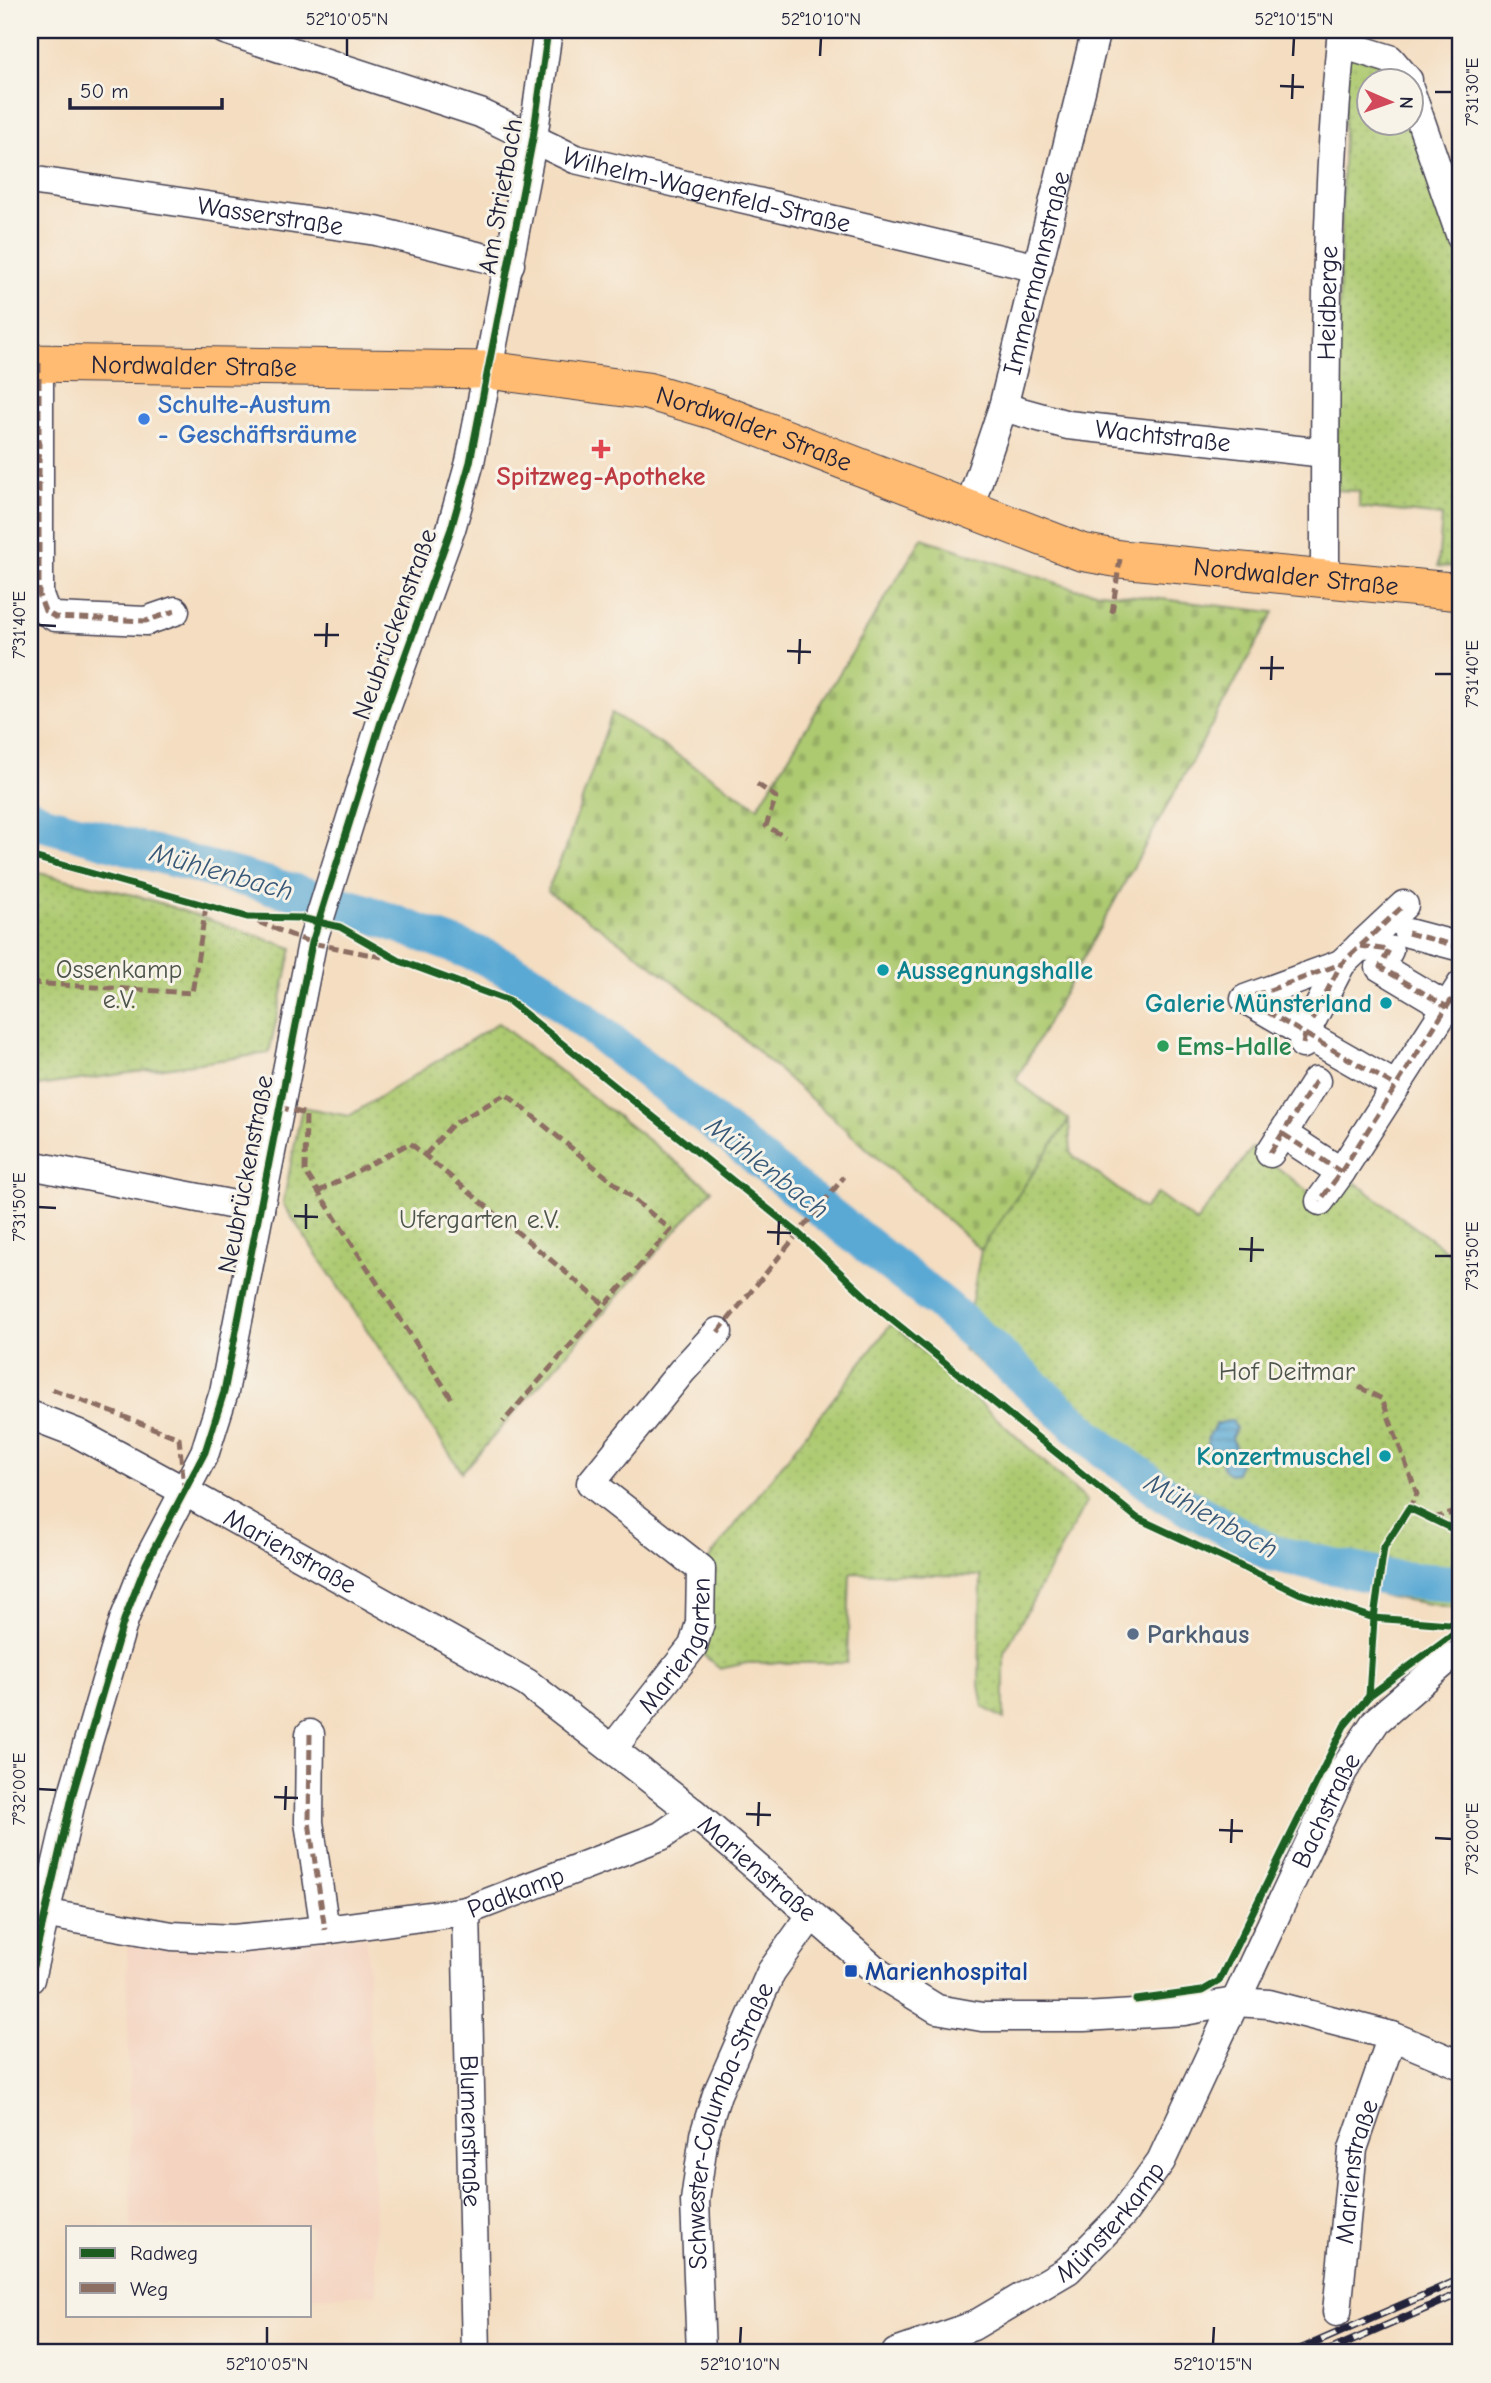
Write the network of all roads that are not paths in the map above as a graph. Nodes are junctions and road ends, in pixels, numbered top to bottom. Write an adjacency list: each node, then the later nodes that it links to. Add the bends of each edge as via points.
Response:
1 (225, 30): 7 (street, Wilhelm-Wagenfeld-Straße, via 480,113)
2 (548, 30): 7 (street, Am Strietbach)
3 (1091, 31): 11 (street, Immermannstraße)
4 (1342, 37): 5 (street); 15 (street, Heidberge, via 1333,120)
5 (1395, 66)
6 (1424, 130): 9 (street)
7 (533, 138): 10 (street, Am Strietbach); 11 (street, Wilhelm-Wagenfeld-Straße, via 575,159)
8 (30, 180): 10 (street, Wasserstraße, via 376,231)
9 (1461, 237)
10 (509, 264): 13 (street, Am Strietbach)
11 (1038, 268): 14 (street, Immermannstraße)
12 (35, 363): 13 (main road, Nordwalder Straße); 19 (street, via 38,596 45,611 55,617 146,621)
13 (488, 370): 16 (main road, Nordwalder Straße, via 636,389 679,400); 31 (street, Neubrückenstraße, via 470,462 450,529 380,724 312,943)
14 (1003, 407): 15 (street, Wachtstraße, via 1068,425); 16 (street, Immermannstraße)
15 (1325, 453): 17 (street, Heidberge)
16 (968, 511): 17 (main road, Nordwalder Straße, via 1080,552)
17 (1325, 578): 18 (main road, Nordwalder Straße)
18 (1461, 592)
19 (175, 611)
20 (1404, 905): 23 (street)
21 (1408, 933): 22 (street)
22 (1461, 947)
23 (1351, 955): 24 (street, via 1389,950 1380,967); 25 (street); 25 (street, via 1245,999)
24 (1454, 996): 27 (street)
25 (1307, 1032): 27 (street)
26 (1316, 1081): 29 (street, via 1277,1143)
27 (1396, 1086): 29 (street)
28 (30, 1165): 31 (street, Neubrückenstraße)
29 (1341, 1171): 30 (street)
30 (1320, 1200)
31 (260, 1210): 34 (street, Neubrückenstraße, via 224,1392 205,1452)
32 (718, 1332): 37 (street, Mariengarten, via 591,1483 701,1569 700,1623 693,1646)
33 (30, 1415): 34 (street, Marienstraße, via 77,1433)
34 (184, 1491): 37 (street, Marienstraße, via 527,1683); 40 (street, Neubrückenstraße, via 146,1564 124,1620)
35 (1461, 1654): 44 (street, Bachstraße, via 1448,1659 1376,1721 1350,1761)
36 (310, 1734): 42 (street, via 309,1822)
37 (613, 1748): 38 (street, Marienstraße)
38 (694, 1813): 39 (street, Padkamp, via 661,1836); 41 (street, Marienstraße)
39 (466, 1911): 42 (street, Padkamp); 48 (street, Blumenstraße)
40 (43, 1913): 42 (street, Padkamp, via 172,1936 233,1938); 43 (street, Neubrückenstraße)
41 (811, 1916): 44 (street, Marienstraße, via 880,1973 937,2009 982,2017 1084,2017 1161,2013); 49 (street, Schwester-Columba-Straße, via 771,1972 717,2094 704,2135 695,2201)
42 (325, 1930)
43 (30, 1979)
44 (1234, 2002): 45 (street, Marienstraße, via 1269,2004); 50 (street, Münsterkamp, via 1161,2161 1122,2215 1068,2270 972,2326)
45 (1392, 2036): 46 (street, Marienstraße); 47 (street, Marienstraße, via 1353,2149)
46 (1461, 2065)
47 (1337, 2312)
48 (476, 2353)
49 (701, 2353)
50 (896, 2353)

